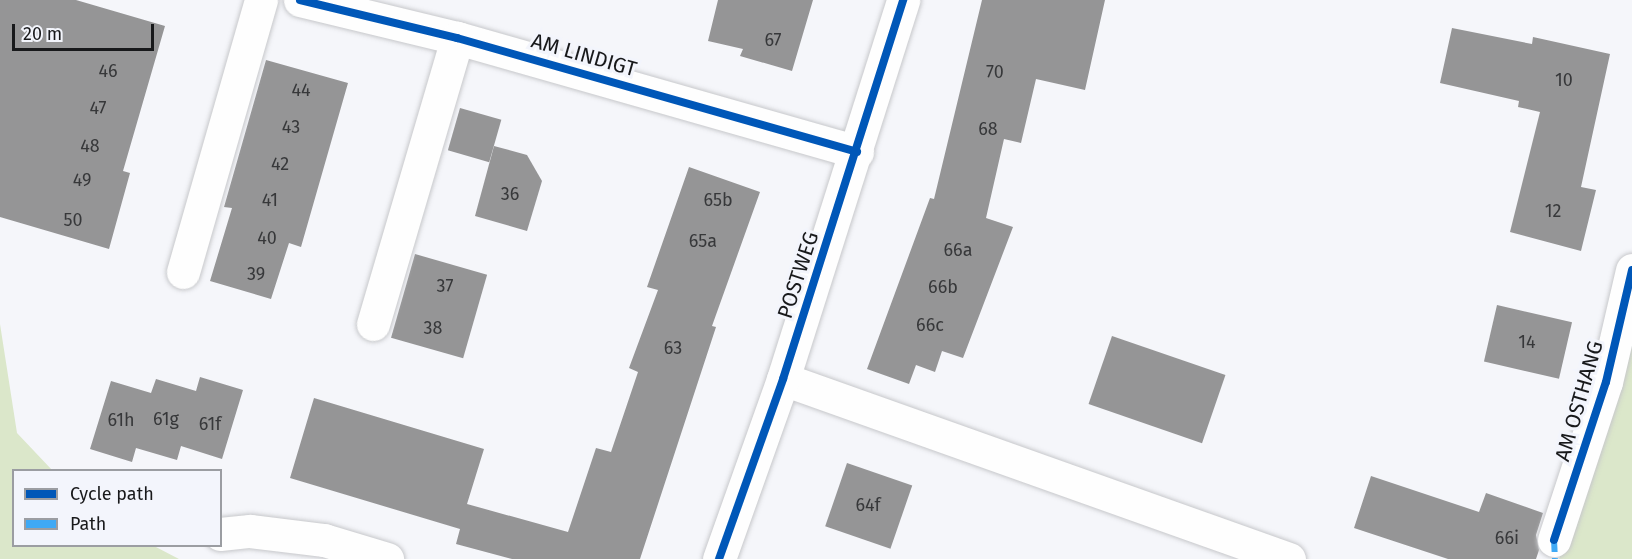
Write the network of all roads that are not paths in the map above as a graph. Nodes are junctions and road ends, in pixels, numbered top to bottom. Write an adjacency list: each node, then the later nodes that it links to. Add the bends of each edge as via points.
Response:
1 (261, 0): 7 (street)
2 (300, 0): 4 (street, AM LINDIGT)
3 (903, 0): 5 (street, POSTWEG)
4 (457, 38): 5 (street, AM LINDIGT); 8 (street)
5 (857, 152): 9 (street, POSTWEG)
6 (1632, 270): 11 (street, AM OSTHANG, via 1606,382)
7 (183, 272)
8 (373, 324)
9 (783, 379): 13 (street, POSTWEG); 14 (street)
10 (222, 534): 12 (street, via 250,531 324,540)
11 (1554, 540)
12 (387, 559)
13 (719, 559)
14 (1289, 559)

